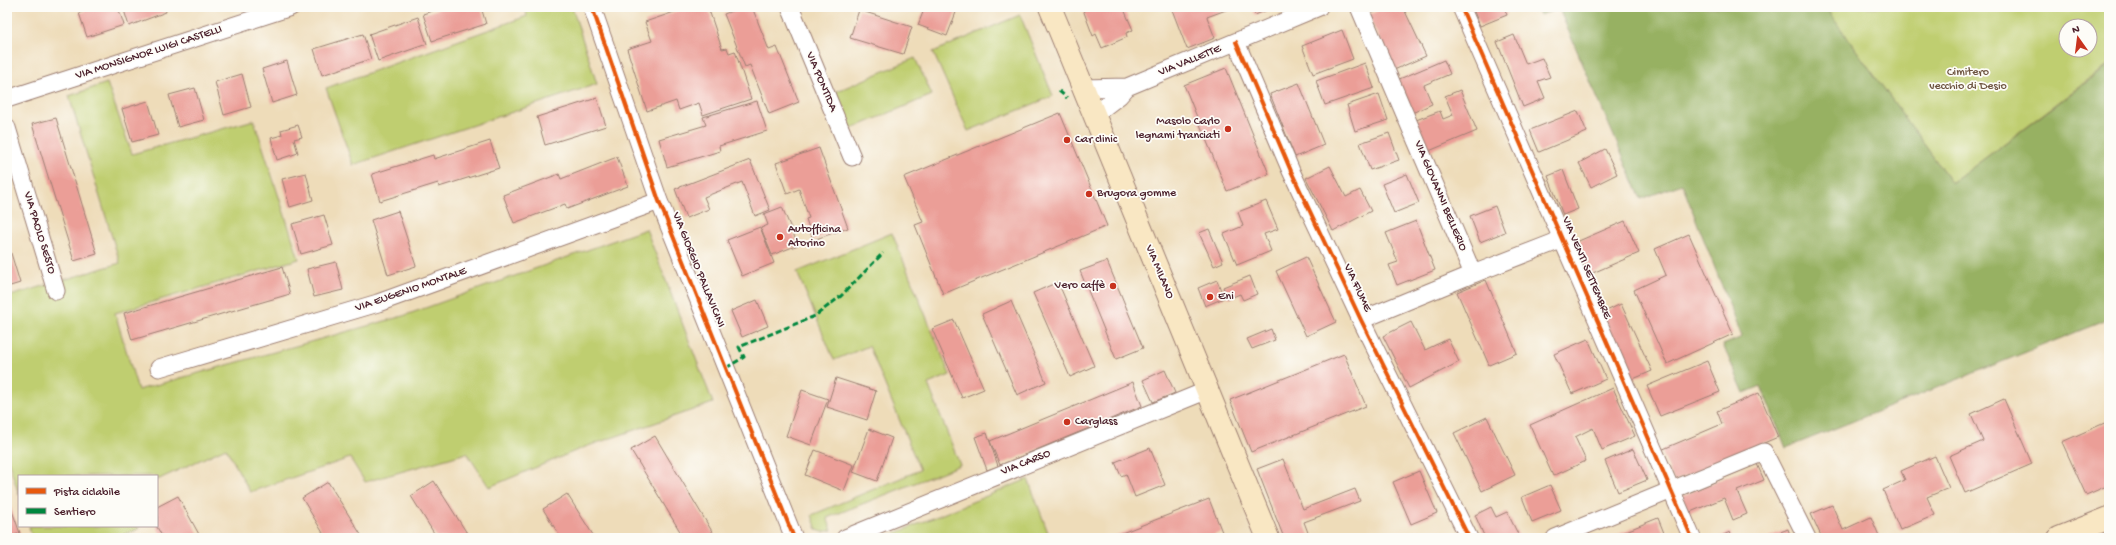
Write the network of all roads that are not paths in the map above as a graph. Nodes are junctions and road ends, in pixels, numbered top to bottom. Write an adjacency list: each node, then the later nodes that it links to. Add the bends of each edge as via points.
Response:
1 (291, 7): 11 (street, VIA MONSIGNOR LUIGI CASTELLI)
2 (592, 7): 15 (street, VIA GIORGIO PALLAVICINI)
3 (790, 7): 14 (street, VIA PONTIDA)
4 (1050, 7): 10 (main road, VIA MILANO)
5 (1319, 7): 8 (street, VIA VALLETTE)
6 (1359, 7): 17 (street, VIA GIOVANNI BELLERIO)
7 (1462, 7): 16 (street, VIA VENTI SETTEMBRE)
8 (1236, 42): 9 (street, VIA VALLETTE); 19 (street, VIA FIUME, via 1291,171)
9 (1127, 87): 10 (street, VIA VALLETTE); 12 (street, VIA VALLETTE)
10 (1083, 88): 12 (main road, VIA MILANO)
11 (7, 99)
12 (1094, 115): 21 (main road, VIA MILANO)
13 (7, 128): 18 (street, VIA PAOLO SESTO)
14 (852, 157)
15 (659, 201): 20 (street, VIA EUGENIO MONTALE, via 378,303); 24 (street, VIA GIORGIO PALLAVICINI)
16 (1563, 239): 17 (street); 22 (street, VIA VENTI SETTEMBRE)
17 (1473, 274): 19 (street)
18 (56, 291)
19 (1361, 320): 27 (street, VIA FIUME)
20 (159, 368)
21 (1208, 390): 25 (street, VIA CARSO); 26 (main road, VIA MILANO)
22 (1671, 491): 28 (street); 29 (street, VIA VENTI SETTEMBRE); 30 (street, via 1764,452)
23 (2109, 518): 31 (main road)
24 (794, 538)
25 (845, 538)
26 (1268, 538)
27 (1470, 538)
28 (1555, 538)
29 (1692, 538)
30 (1807, 538)
31 (2059, 538)

